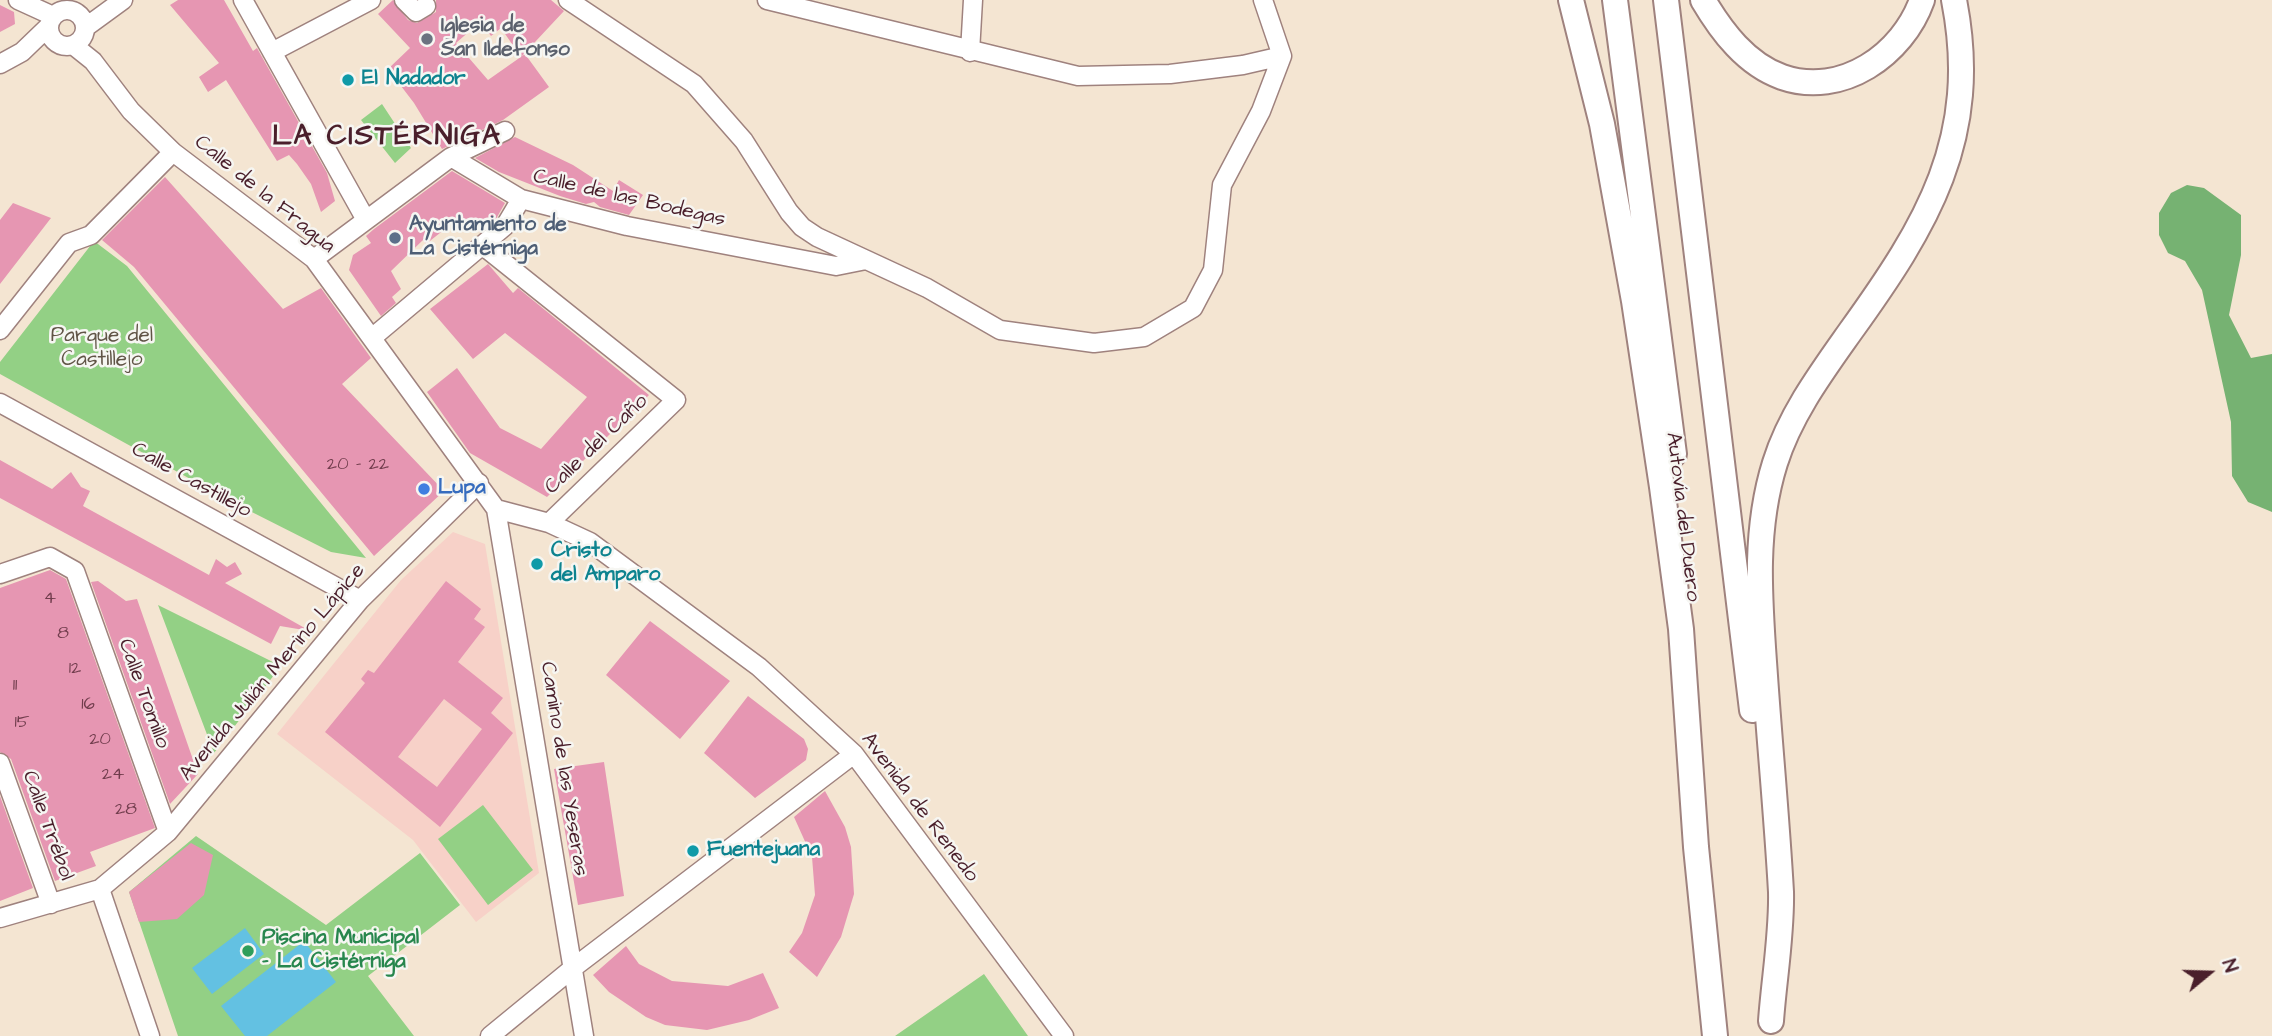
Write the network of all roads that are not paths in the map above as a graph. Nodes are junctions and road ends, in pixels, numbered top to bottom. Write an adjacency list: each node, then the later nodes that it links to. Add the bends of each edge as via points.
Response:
1 (18, 0): 17 (street)
2 (243, 0): 20 (street)
3 (371, 0): 20 (street)
4 (404, 0): 16 (street, via 416,12)
5 (568, 0): 31 (street, via 694,84 744,141 802,227)
6 (767, 0): 21 (street)
7 (972, 0): 21 (street)
8 (1263, 0): 22 (street)
9 (1571, 0): 52 (highway, via 1602,124 1662,487 1681,629 1696,847)
10 (1615, 0): 52 (highway, Autovía del Duero, via 1697,633 1713,883)
11 (1666, 0): 47 (highway, via 1756,746)
12 (1703, 0): 13 (highway, via 1722,32 1752,60 1782,77 1808,82 1833,80 1883,58 1914,22)
13 (1922, 0)
14 (1954, 0): 47 (highway, via 1962,78 1947,166 1906,250 1797,412 1775,461 1765,506 1758,568 1781,895)
15 (118, 3): 18 (street)
16 (426, 6)
17 (51, 21): 18 (street, Calle de la Fragua, via 52,37); 18 (street, via 64,10); 19 (street)
18 (76, 33): 19 (street); 25 (street, Calle de la Fragua, via 131,111)
19 (22, 52): 23 (street)
20 (272, 52): 28 (street)
21 (970, 52): 22 (street, via 1078,76 1170,74)
22 (1282, 56): 31 (street, via 1261,111 1222,185 1213,270 1193,308 1144,337 1094,342 1000,330)
23 (0, 64)
24 (505, 131): 26 (street)
25 (173, 152): 30 (street, Calle de la Fragua); 32 (street, via 91,234 69,243)
26 (451, 157): 27 (street, Calle de las Bodegas); 28 (street)
27 (521, 199): 29 (street, via 505,226); 31 (street, Calle de las Bodegas, via 627,226 836,266)
28 (366, 220): 30 (street)
29 (482, 245): 33 (street); 37 (street, Calle del Caño, via 676,400)
30 (314, 259): 33 (street, Calle de la Fragua)
31 (866, 260)
32 (0, 330)
33 (373, 337): 35 (street, Calle de la Fragua)
34 (0, 402): 39 (street, Calle Castillejo)
35 (478, 483): 36 (street, Calle de la Fragua); 39 (street, Avenida Julián Merino Lápice)
36 (496, 509): 37 (street, Avenida de Renedo); 46 (street, Camino de las Yeseras)
37 (549, 523): 40 (street, Avenida de Renedo, via 590,542 759,667)
38 (0, 575): 42 (street, Calle Tomillo, via 50,557 75,572)
39 (360, 600): 42 (street, Avenida Julián Merino Lápice)
40 (854, 754): 46 (street); 51 (street, Avenida de Renedo)
41 (0, 763): 44 (street, Calle Trébol)
42 (168, 832): 43 (street, Avenida Julián Merino Lápice)
43 (100, 889): 44 (street); 48 (street)
44 (51, 904): 45 (street)
45 (0, 918)
46 (573, 968): 49 (street); 50 (street, Camino de las Yeseras)
47 (1770, 1028)
48 (150, 1036)
49 (490, 1036)
50 (584, 1036)
51 (1064, 1036)
52 (1716, 1036)

